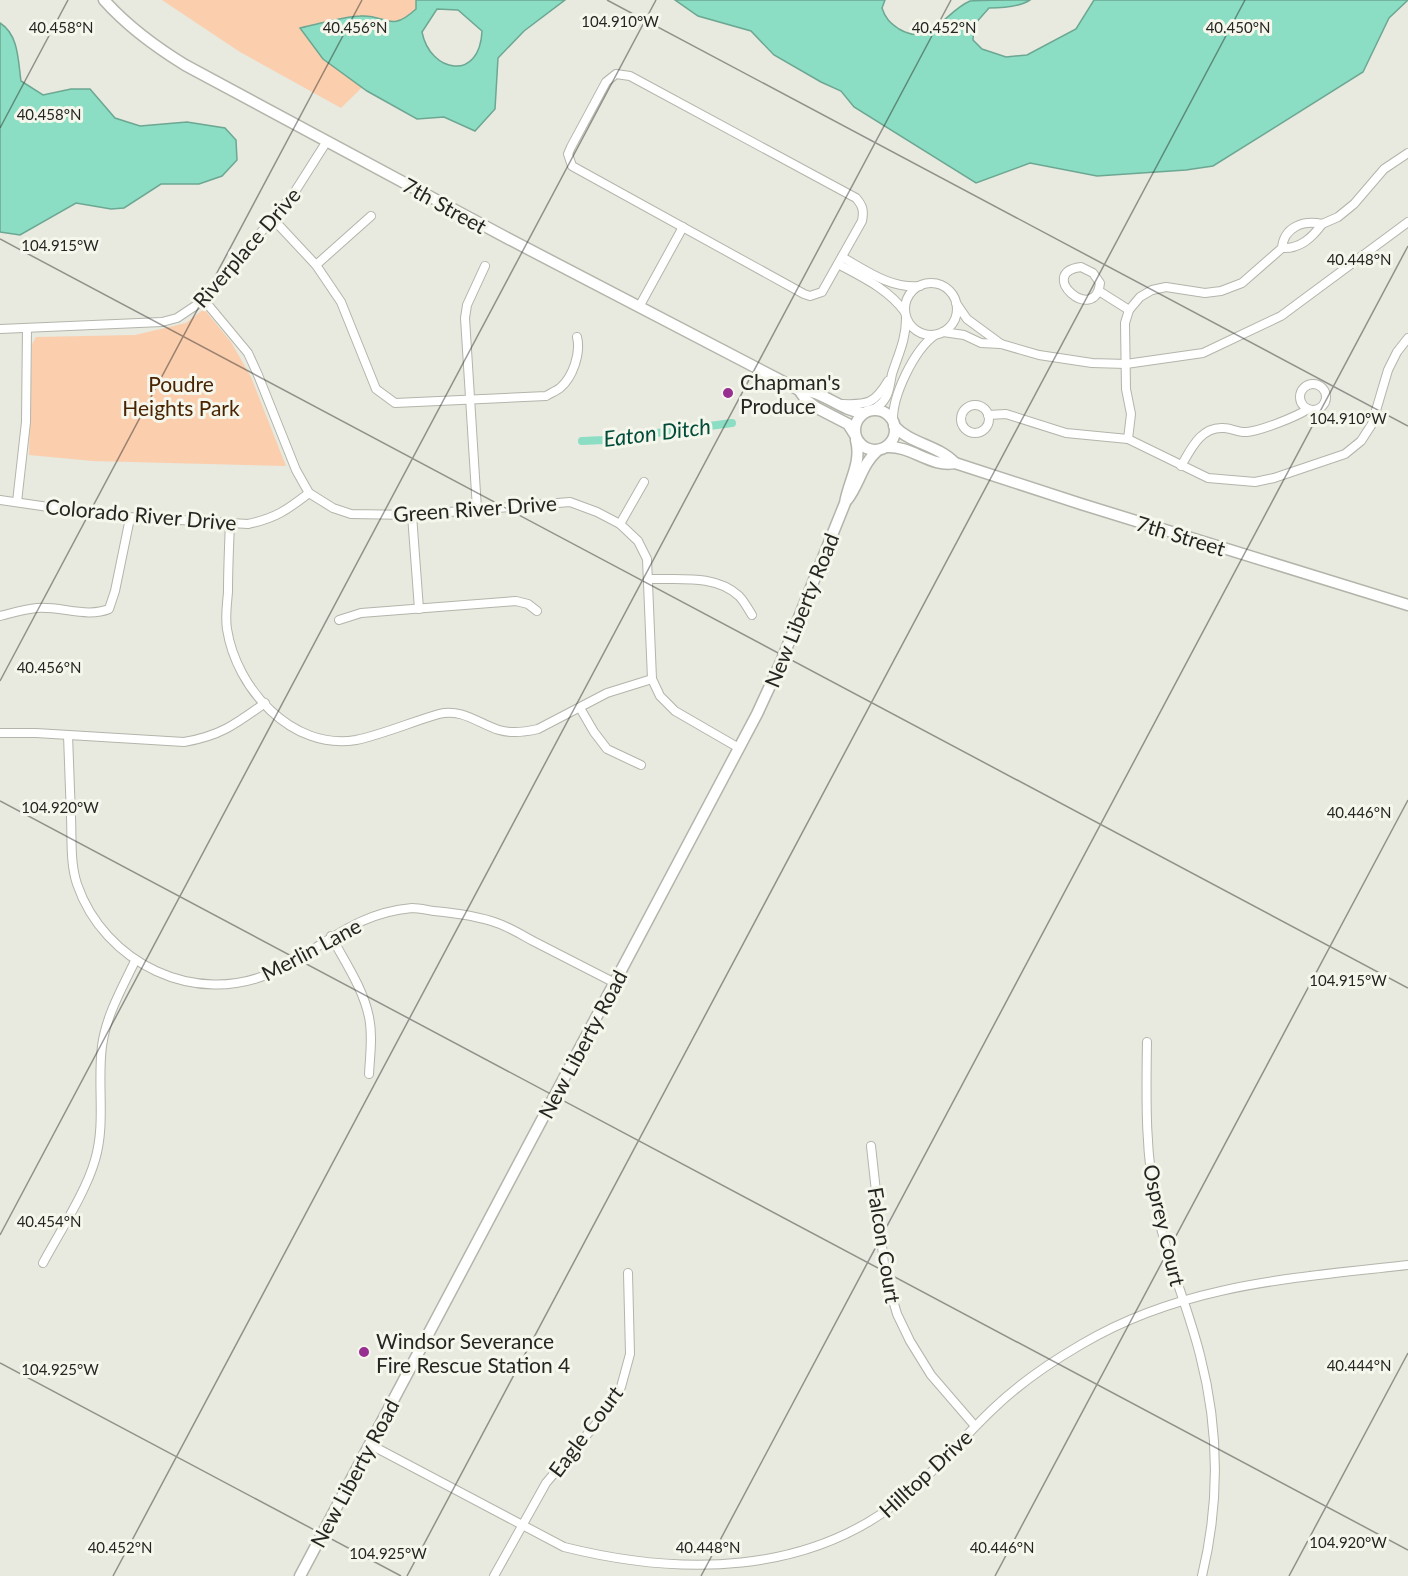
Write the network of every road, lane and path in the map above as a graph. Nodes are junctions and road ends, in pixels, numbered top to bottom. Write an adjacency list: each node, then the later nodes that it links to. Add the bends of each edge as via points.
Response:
1 (104, 0): 2 (street, 7th Street, via 123,21 160,50)
2 (327, 141): 5 (street, Riverplace Drive, via 306,177); 17 (street, 7th Street)
3 (1408, 153): 7 (street, via 1384,169 1354,204)
4 (371, 216): 11 (street)
5 (273, 219): 11 (street); 15 (street, Riverplace Drive)
6 (1408, 222): 26 (street, via 1281,315 1203,353)
7 (1322, 224): 9 (street, via 1303,243 1291,249); 9 (street, via 1309,221 1293,228 1283,238)
8 (683, 227): 10 (street, via 810,296 822,292); 10 (street, via 576,170 569,160 571,147 606,82 616,74 630,75 856,198 864,212 862,221); 17 (street)
9 (1282, 248): 18 (street, via 1242,284 1205,293 1166,287 1152,290)
10 (840, 261): 13 (street, via 896,285); 19 (street, via 880,286)
11 (316, 265): 29 (street, via 341,303 370,377 384,396 395,403)
12 (484, 266): 29 (street, via 465,318)
13 (920, 286): 16 (street, via 939,285); 19 (street, via 910,294)
14 (1099, 291): 14 (street, via 1098,278 1081,267 1064,278 1066,290 1082,300 1095,297); 18 (street)
15 (204, 300): 20 (street, Riverplace Drive, via 177,318 162,322); 41 (street, via 248,353)
16 (955, 303): 22 (street, via 954,319); 25 (street, via 967,319)
17 (639, 307): 28 (street, 7th Street)
18 (1129, 310): 26 (street, via 1125,323)
19 (905, 314): 22 (street, via 920,333); 27 (street, via 906,332)
20 (27, 328): 21 (street, Riverplace Drive); 43 (street, via 26,422)
21 (0, 329)
22 (939, 333): 25 (street); 34 (street, via 924,343 912,362 895,403)
23 (577, 337): 29 (street, via 580,350 561,388 546,396)
24 (1408, 338): 39 (street, via 1388,370 1372,424 1361,441 1345,454 1255,482 1208,478)
25 (1001, 344): 26 (street, via 1060,359)
26 (1126, 364): 36 (street, via 1131,414)
27 (892, 375): 30 (street, via 873,401); 32 (street, via 886,398)
28 (799, 390): 30 (street, 7th Street, via 812,390); 35 (street, 7th Street, via 806,400 848,424)
29 (470, 399): 45 (street)
30 (836, 404): 32 (street, 7th Street, via 852,412)
31 (1308, 409): 39 (street, via 1246,433 1222,428 1208,431 1195,442)
32 (868, 412): 34 (street, via 886,414); 35 (street, via 855,425)
33 (988, 415): 36 (street, via 1006,414 1066,433)
34 (894, 424): 37 (street, via 894,436); 38 (street, 7th Street, via 908,437)
35 (856, 437): 37 (street, via 867,449); 44 (street, New Liberty Road, via 859,459)
36 (1128, 439): 39 (street)
37 (881, 449): 38 (street, 7th Street, via 904,448 945,465); 44 (street, New Liberty Road, via 867,463)
38 (955, 462): 51 (street, 7th Street)
39 (1181, 466)
40 (644, 482): 49 (street)
41 (309, 493): 46 (street, Green River Drive, via 351,514); 48 (street, Colorado River Drive, via 285,512 264,520)
42 (0, 500): 43 (street, Colorado River Drive)
43 (17, 502): 47 (street, Colorado River Drive)
44 (845, 503): 62 (street, New Liberty Road, via 770,688)
45 (477, 508): 46 (street, Green River Drive); 49 (street, Green River Drive, via 570,502)
46 (412, 515): 52 (street)
47 (130, 518): 48 (street, Colorado River Drive); 55 (street, via 109,609 95,613 36,608)
48 (230, 523): 58 (street, via 226,626 239,668)
49 (620, 524): 50 (street, Green River Drive, via 638,541 647,559)
50 (649, 579): 54 (street, via 722,584 740,597); 57 (street, Green River Drive)
51 (1408, 605)
52 (419, 609): 53 (street, via 516,601); 56 (street, via 361,613)
53 (537, 611)
54 (752, 615)
55 (0, 616)
56 (339, 620)
57 (652, 679): 59 (street, via 607,693); 62 (street, via 660,696 675,711)
58 (265, 703): 59 (street, via 284,723 323,741 356,740 446,712 460,713 501,731 527,731); 61 (street, via 234,726 207,738 184,742)
59 (580, 708): 63 (street, via 607,749)
60 (0, 733): 61 (street)
61 (68, 735): 65 (street, Merlin Lane, via 72,852 77,884 103,931)
62 (739, 748): 66 (street, New Liberty Road)
63 (641, 765)
64 (331, 936): 65 (street, Merlin Lane, via 273,972 230,984 181,980); 66 (street, Merlin Lane, via 367,918 412,908 452,912 497,922); 68 (street, via 366,1005)
65 (135, 961): 70 (street, via 104,1036 95,1161)
66 (615, 983): 75 (street, New Liberty Road)
67 (1147, 1042): 73 (street, Osprey Court, via 1146,1112 1151,1180)
68 (369, 1074)
69 (871, 1146): 74 (street, Falcon Court, via 885,1273 897,1314 931,1375)
70 (43, 1263)
71 (1408, 1265): 73 (street, Hilltop Drive, via 1279,1279)
72 (628, 1273): 76 (street, Eagle Court, via 630,1354 621,1387 596,1424 546,1483)
73 (1183, 1301): 74 (street, Hilltop Drive, via 1081,1344 1017,1389); 81 (street, Osprey Court, via 1209,1390 1216,1453 1214,1515)
74 (975, 1426): 78 (street, Hilltop Drive, via 903,1499 864,1527 802,1556 766,1566)
75 (369, 1444): 76 (street); 79 (street, New Liberty Road)
76 (521, 1525): 77 (street, via 590,1557 624,1567); 80 (street, Eagle Court)
77 (670, 1573)
78 (694, 1574)
79 (300, 1576)
80 (494, 1576)
81 (1203, 1576)

